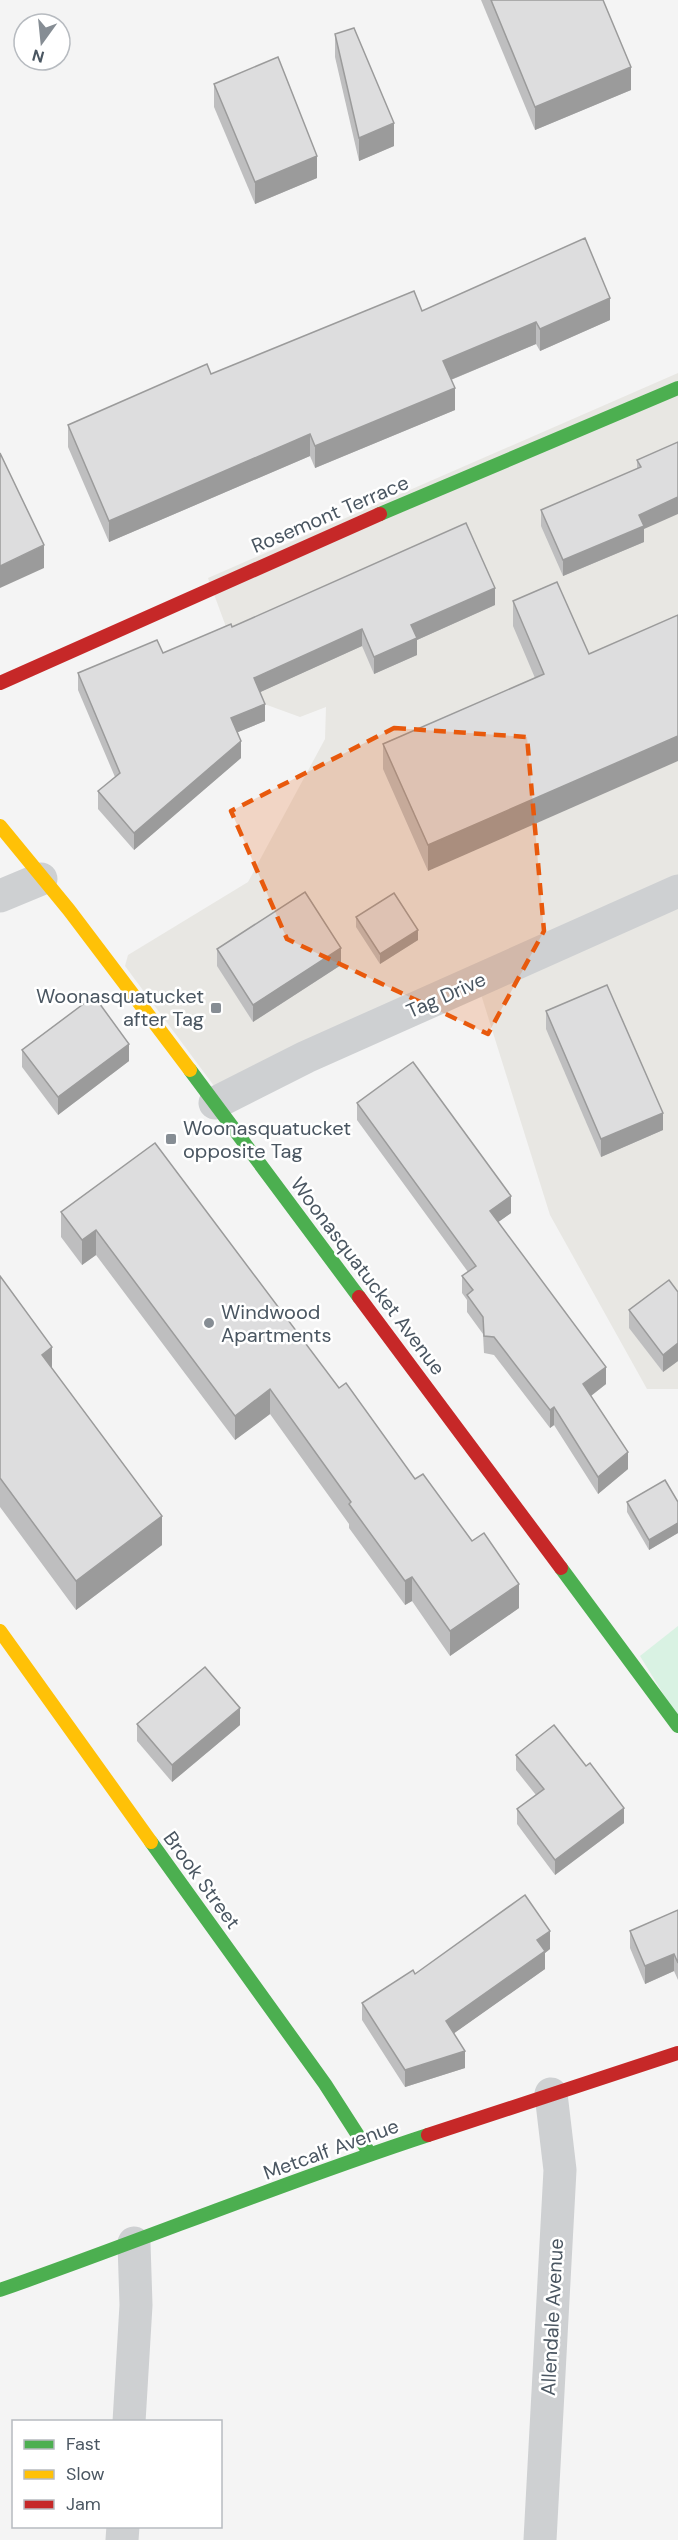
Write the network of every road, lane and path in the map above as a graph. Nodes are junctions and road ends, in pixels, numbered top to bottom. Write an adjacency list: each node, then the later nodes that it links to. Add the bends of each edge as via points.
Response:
1 (678, 388): 2 (street, Rosemont Terrace, via 297,549)
2 (0, 683)
3 (0, 826): 4 (street, Woonasquatucket Avenue)
4 (41, 879): 6 (street); 7 (street, Woonasquatucket Avenue, via 69,910)
5 (678, 891): 7 (street, Tag Drive, via 306,1057)
6 (0, 896)
7 (215, 1103): 9 (street, Woonasquatucket Avenue)
8 (0, 1630): 12 (street, Brook Street, via 325,2084)
9 (678, 1726)
10 (678, 2053): 11 (street, Metcalf Avenue)
11 (551, 2094): 12 (street, Metcalf Avenue); 16 (street, Allendale Avenue, via 560,2170)
12 (370, 2154): 13 (street, Metcalf Avenue)
13 (134, 2243): 14 (street, Metcalf Avenue); 15 (street, via 136,2305)
14 (0, 2290)
15 (129, 2420)
16 (540, 2540)

